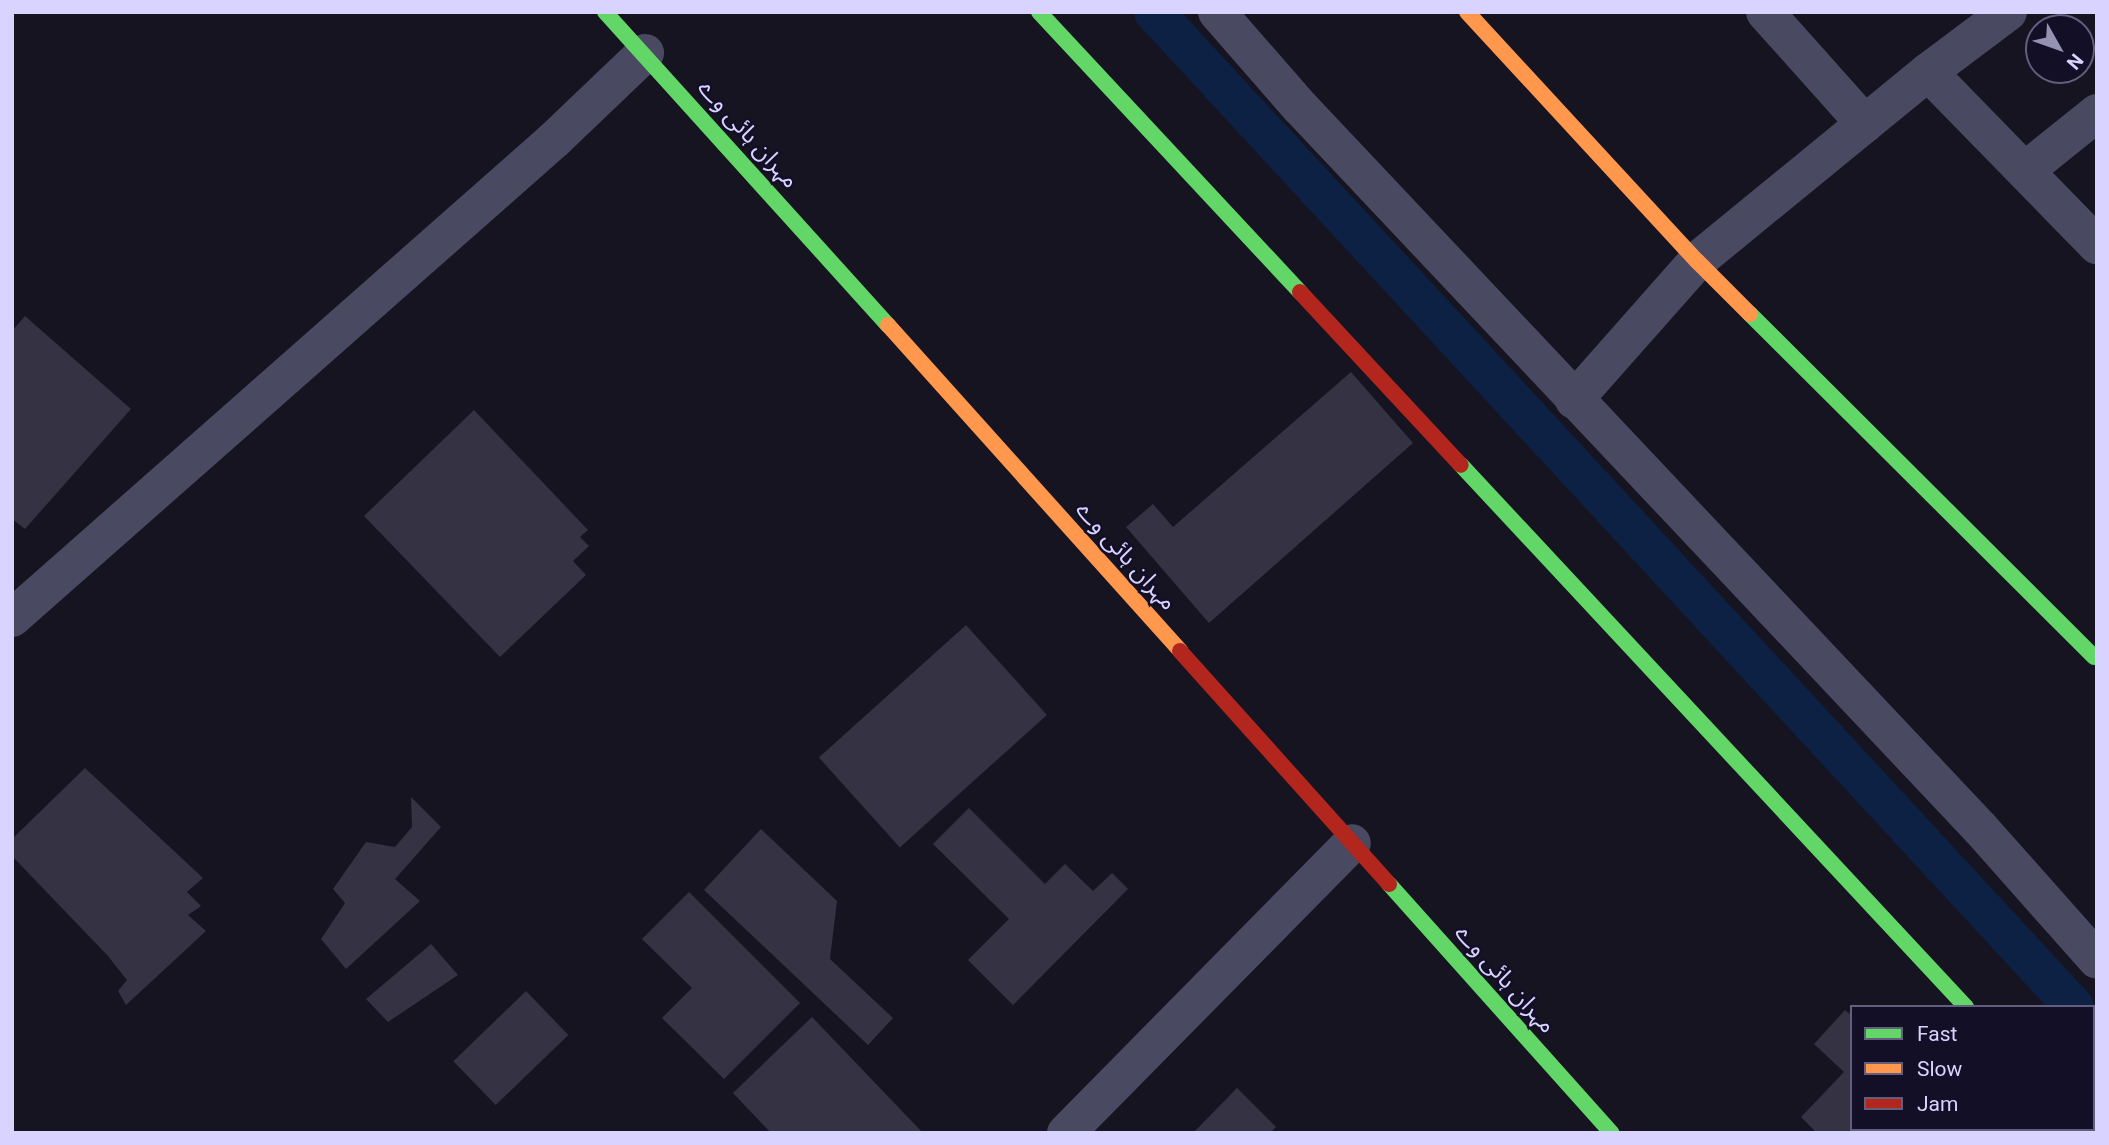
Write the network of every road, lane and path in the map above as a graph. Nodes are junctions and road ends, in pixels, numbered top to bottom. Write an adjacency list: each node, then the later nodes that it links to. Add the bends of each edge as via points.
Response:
1 (605, 12): 7 (street, مہران ہائی وے)
2 (1039, 12): 19 (street)
3 (1217, 12): 14 (street)
4 (1467, 12): 13 (street)
5 (1765, 12): 10 (street)
6 (2008, 12): 8 (street)
7 (645, 53): 15 (street, via 543,149); 17 (street, مہران ہائی وے)
8 (1928, 72): 10 (street); 11 (street)
9 (2097, 113): 11 (street)
10 (1865, 124): 13 (street)
11 (2026, 170): 12 (street)
12 (2097, 245)
13 (1697, 261): 14 (street); 16 (street)
14 (1574, 400): 18 (street, via 1980,828)
15 (12, 618)
16 (2094, 657)
17 (1352, 843): 20 (street); 21 (street, مہران ہائی وے)
18 (2097, 960)
19 (1964, 1005)
20 (1066, 1133)
21 (1612, 1133)

